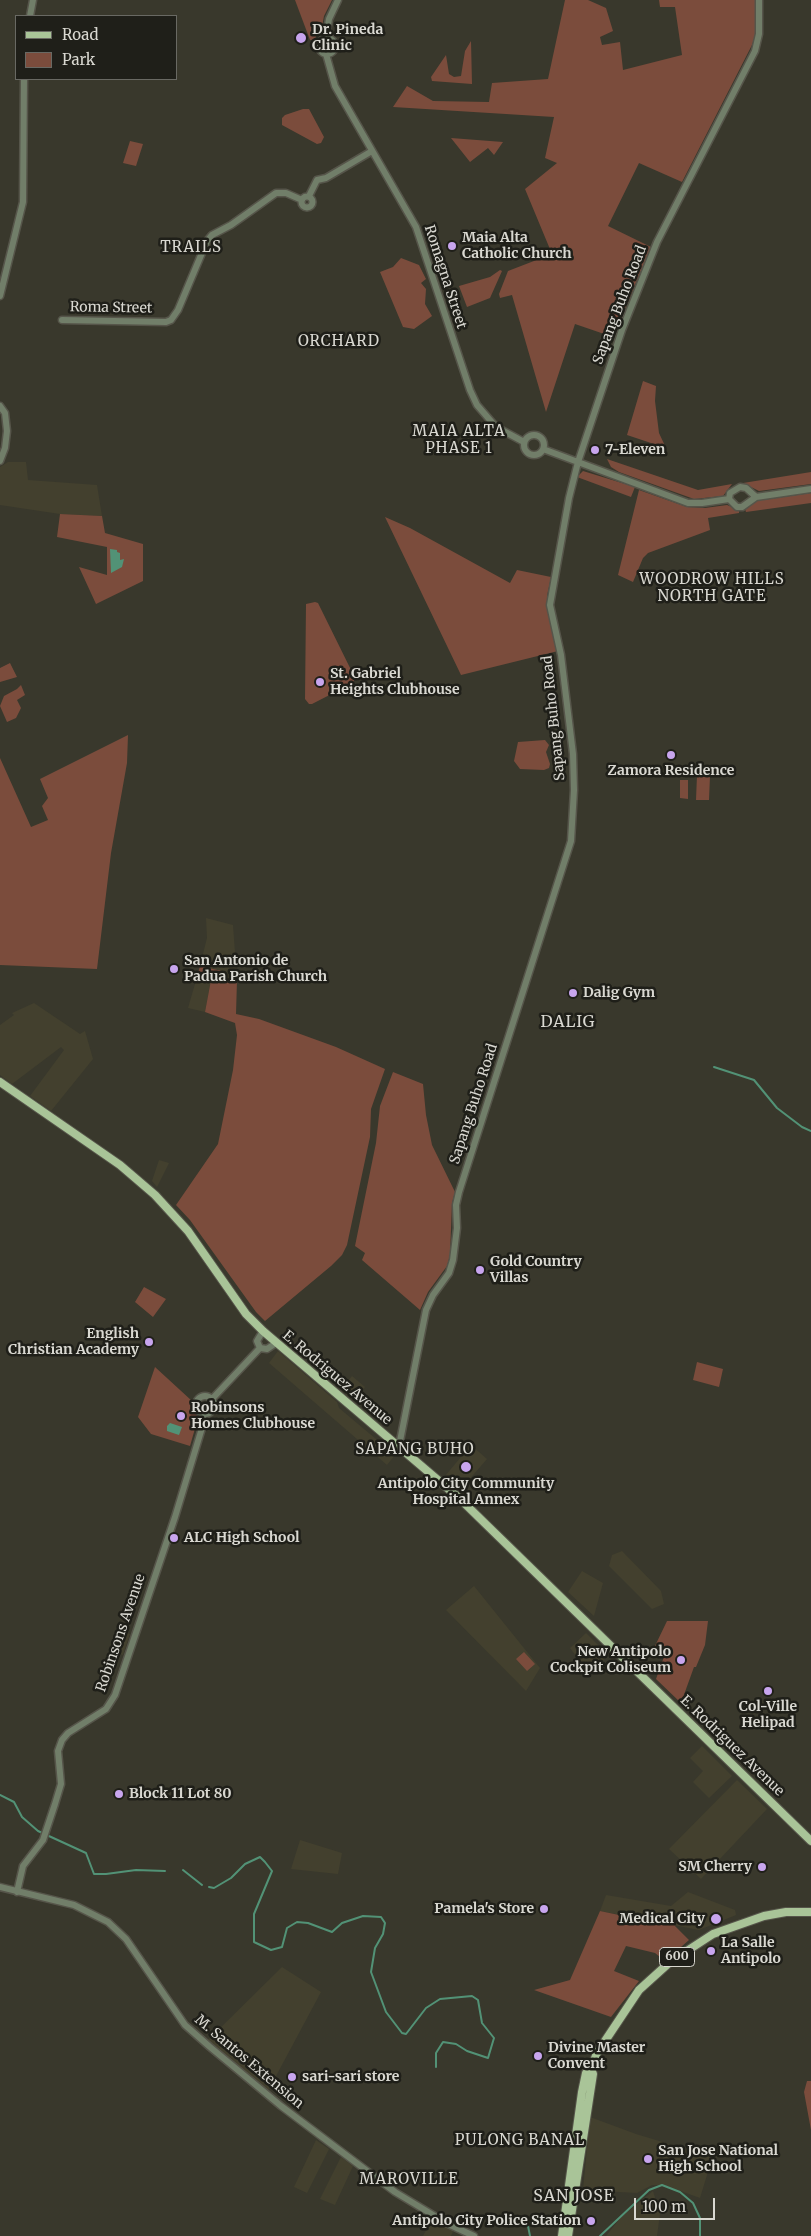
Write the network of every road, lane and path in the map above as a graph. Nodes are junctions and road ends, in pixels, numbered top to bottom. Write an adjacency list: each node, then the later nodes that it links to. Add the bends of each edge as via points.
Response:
1 (33, 0): 4 (street)
2 (338, 0): 5 (street, via 329,19)
3 (759, 0): 17 (street, Sapang Buho Road, via 759,34 755,51 657,242 622,330)
4 (30, 15)
5 (326, 37): 6 (street, via 318,45); 6 (street, via 331,38 335,45 333,52)
6 (326, 54): 8 (street, Romagna Street, via 335,86)
7 (24, 80): 11 (street, via 23,202)
8 (372, 151): 9 (street, via 317,180); 14 (street, Romagna Street, via 416,228 477,405 496,427)
9 (309, 196): 10 (street); 10 (street, via 312,200 310,206 303,206)
10 (302, 200): 12 (street, Roma Street, via 286,193 276,194 231,226 212,235 171,320)
11 (0, 296)
12 (62, 320)
13 (0, 406): 16 (street, via 5,413 7,431 6,448)
14 (524, 442): 15 (street, via 526,452 532,455); 15 (street, via 528,437 537,436 543,443)
15 (543, 449): 17 (street)
16 (0, 461)
17 (578, 462): 20 (street, via 688,502); 27 (street, Sapang Buho Road, via 550,604 562,655 573,754 571,841 459,1192 453,1260 424,1318)
18 (811, 489): 19 (street)
19 (756, 497): 20 (street, via 742,507); 20 (street, via 740,487 734,489)
20 (728, 499)
21 (0, 1082): 22 (main road, E. Rodriguez Avenue, via 120,1165 160,1200 188,1231 246,1314)
22 (262, 1331): 23 (main road, E. Rodriguez Avenue); 24 (street, via 257,1341)
23 (276, 1343): 24 (street, via 267,1349); 27 (main road, E. Rodriguez Avenue)
24 (260, 1348): 25 (street)
25 (212, 1399): 26 (street, via 213,1407); 26 (street, via 203,1396 196,1402 198,1410)
26 (204, 1414): 30 (street, Robinsons Avenue, via 175,1518 115,1695 106,1709 62,1740 58,1751 62,1784 43,1840 23,1866)
27 (399, 1446): 28 (main road, E. Rodriguez Avenue, via 477,1514)
28 (811, 1841)
29 (0, 1887): 30 (street, M. Santos Extension)
30 (17, 1892): 33 (street, M. Santos Extension, via 74,1905 108,1922 126,1939 193,2033 281,2106 389,2188)
31 (811, 1912): 32 (main road, 600, via 786,1912 755,1918 709,1936 676,1957 639,1990 600,2049)
32 (591, 2069): 34 (main road, 600, via 586,2073 582,2092); 35 (main road, 600, via 593,2074)
33 (474, 2236)
34 (562, 2236)
35 (568, 2236)

